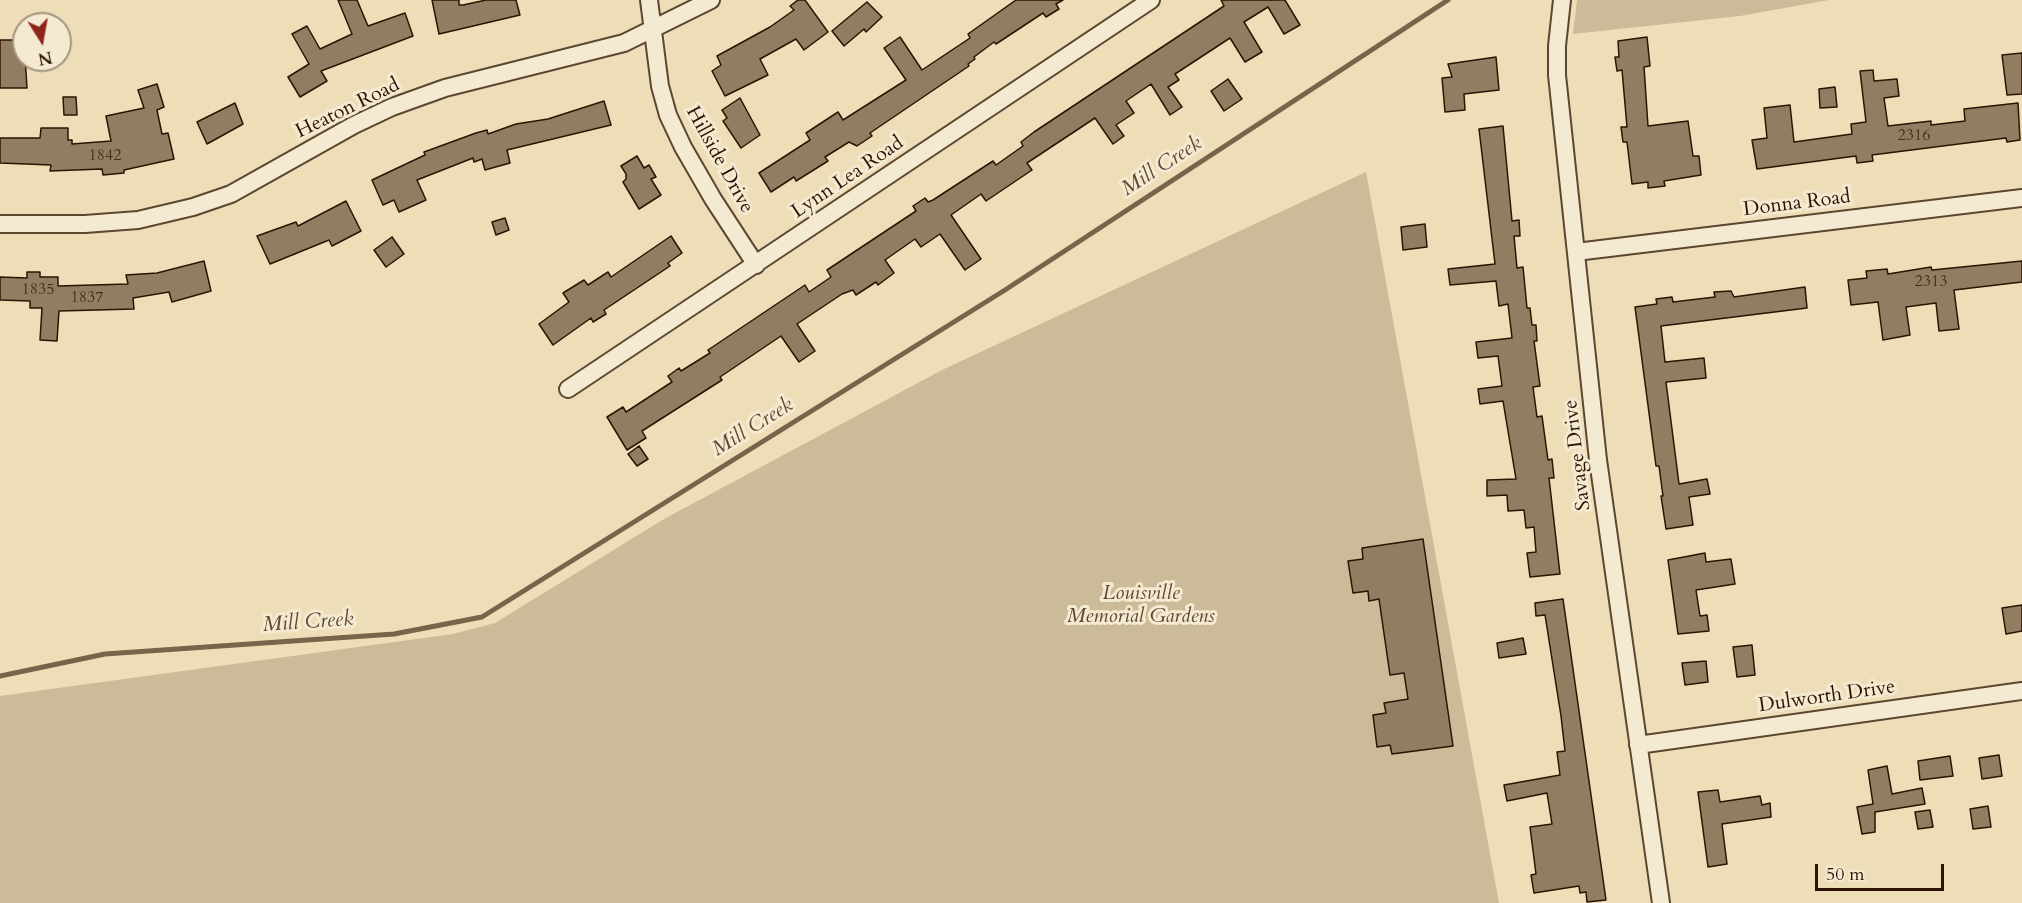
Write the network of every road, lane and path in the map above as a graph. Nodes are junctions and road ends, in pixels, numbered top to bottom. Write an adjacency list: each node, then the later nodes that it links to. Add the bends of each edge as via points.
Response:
1 (649, 0): 5 (street, Hillside Drive)
2 (711, 0): 5 (street, Heaton Road)
3 (1150, 0): 9 (street, Lynn Lea Road)
4 (1562, 0): 8 (street, Savage Drive, via 1557,75)
5 (651, 30): 7 (street, Heaton Road, via 624,43 456,85 392,107 231,194 193,207 138,220); 9 (street, Hillside Drive, via 668,115 713,199)
6 (2022, 198): 8 (street, Donna Road)
7 (0, 224)
8 (1576, 252): 12 (street, Savage Drive, via 1598,460)
9 (756, 265): 10 (street, Lynn Lea Road)
10 (568, 389)
11 (2022, 691): 12 (street, Dulworth Drive)
12 (1638, 745): 13 (street, Savage Drive)
13 (1661, 903)

